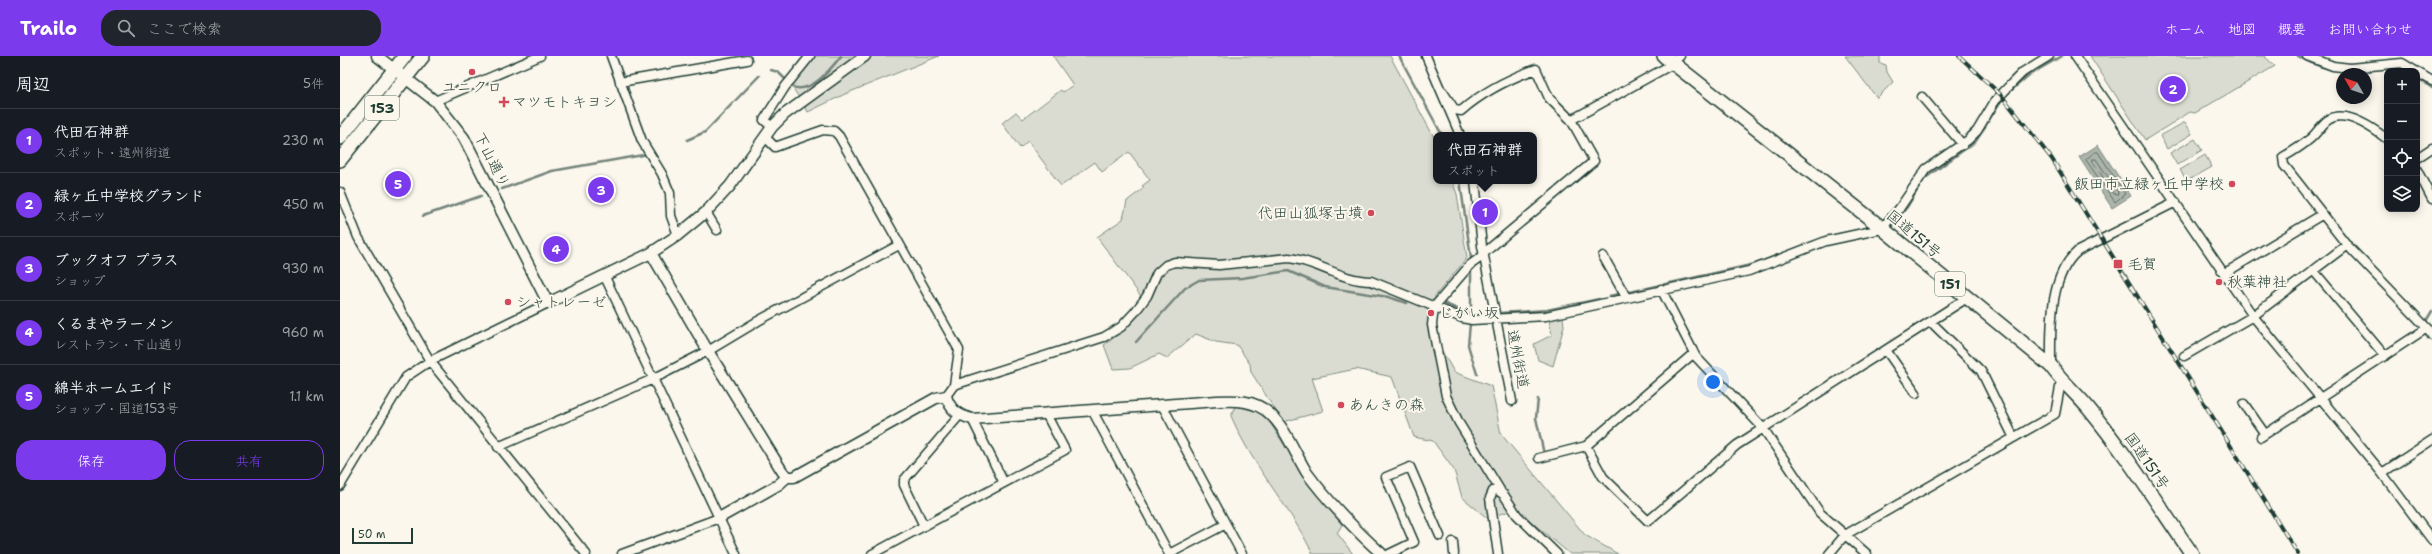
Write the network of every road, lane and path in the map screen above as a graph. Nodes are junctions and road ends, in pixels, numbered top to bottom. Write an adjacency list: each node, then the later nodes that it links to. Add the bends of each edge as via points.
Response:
1 (376, 56): 15 (street, 下山通り)
2 (405, 56): 15 (highway, 153)
3 (423, 56): 16 (highway, 153)
4 (540, 56): 21 (street)
5 (611, 56): 18 (street)
6 (810, 56): 24 (street, via 767,114 764,120)
7 (865, 56): 24 (street, via 785,114)
8 (1426, 56): 19 (street)
9 (2049, 56): 30 (street, via 2022,72 2012,82 1977,131)
10 (2075, 56): 38 (street)
11 (2307, 56): 13 (street, via 2333,66 2350,68)
12 (1672, 58): 23 (street); 41 (highway, 国道151号 / 151)
13 (2403, 59): 17 (street)
14 (747, 60): 18 (street)
15 (394, 70): 16 (street, 下山通り); 29 (highway, 153)
16 (405, 79): 21 (street, 下山通り); 33 (highway, 153)
17 (2432, 81)
18 (620, 82): 43 (street, via 642,141 670,193 671,216)
19 (1443, 92): 22 (street, via 1455,110); 25 (street)
20 (1922, 98): 30 (street)
21 (435, 102): 55 (street, 下山通り, via 464,138)
22 (1461, 111): 23 (street, via 1473,100 1505,80 1536,69 1549,98); 26 (street, via 1458,122)
23 (1571, 120): 47 (street, via 1594,161)
24 (772, 127): 27 (street)
25 (1459, 132)
26 (1463, 132)
27 (765, 137): 39 (street, via 730,186); 44 (street, via 775,147 823,130 834,131)
28 (2384, 137): 40 (street, via 2366,124 2334,118 2327,120 2310,139 2283,158 2289,172)
29 (340, 138)
30 (1963, 145): 41 (street, via 1926,169)
31 (2432, 148): 32 (street)
32 (2420, 156)
33 (340, 160)
34 (2420, 176): 37 (street)
35 (1476, 184): 47 (street, 遠州街道)
36 (340, 192): 67 (street, via 358,237)
37 (2432, 199)
38 (2176, 202): 50 (street); 68 (street, via 2078,251 2068,260 2061,274 2055,299 2051,328)
39 (706, 212): 42 (street); 43 (street)
40 (2323, 214): 45 (street); 50 (street)
41 (1882, 228): 52 (street, via 1826,241 1749,271); 54 (highway, 国道151号 / 151)
42 (717, 230)
43 (678, 235): 46 (street)
44 (899, 245): 63 (street); 71 (street, via 959,350)
45 (2347, 245): 49 (street); 60 (street)
46 (651, 253): 51 (street); 63 (street)
47 (1484, 254): 56 (street, via 1470,265); 58 (street, 遠州街道)
48 (1603, 256): 53 (street)
49 (2313, 270): 57 (street); 66 (street)
50 (2225, 273): 57 (street)
51 (605, 277): 55 (street); 69 (street)
52 (1661, 289): 53 (street); 64 (street)
53 (1626, 297): 58 (street, via 1546,316)
54 (1968, 298): 59 (street); 68 (highway, 国道151号 / 151)
55 (548, 304): 67 (street)
56 (1434, 307): 58 (street, via 1472,320); 71 (street, via 1372,281 1356,281 1300,259 1219,265 1171,263 1157,272 1147,296 1135,312 1121,327 1104,337); 92 (street, via 1432,326 1446,396 1459,423)
57 (2253, 316): 65 (street); 74 (street)
58 (1496, 317): 75 (street, 遠州街道)
59 (1931, 322): 62 (street); 83 (street, via 1981,371)
60 (2427, 328): 61 (street); 66 (street)
61 (2432, 336)
62 (1886, 350): 72 (street); 82 (street)
63 (708, 351): 69 (street); 89 (street)
64 (1694, 353): 82 (street); 85 (street)
65 (2184, 356)
66 (2385, 356): 74 (street)
67 (430, 361): 86 (street); 91 (street, via 406,377 398,386 379,423)
68 (2051, 366): 70 (highway, 国道151号 / 151)
69 (653, 379): 86 (street); 93 (street)
70 (2061, 382): 83 (street, via 2055,414); 113 (highway, 国道151号 / 151, via 2089,409 2137,472)
71 (954, 385): 73 (street)
72 (1916, 393)
73 (946, 396): 80 (street, via 950,408); 89 (street, via 932,400 794,477)
74 (2321, 399): 76 (street, via 2263,435); 88 (street)
75 (1512, 401)
76 (2244, 404)
77 (1162, 405): 78 (street); 94 (street); 107 (street, via 1234,400 1261,407 1275,420 1308,473 1365,539)
78 (1092, 410): 79 (street); 105 (street)
79 (1046, 414): 81 (street); 90 (street, via 1065,450)
80 (959, 416): 81 (street); 95 (street, via 904,480)
81 (972, 419): 90 (street)
82 (1763, 428): 85 (street, via 1737,446 1648,521 1603,477); 96 (street, via 1820,513)
83 (2013, 436): 96 (street)
84 (2432, 440): 88 (street)
85 (1586, 446): 87 (street)
86 (498, 447): 101 (street)
87 (1539, 458)
88 (2382, 473): 98 (street)
89 (787, 477): 93 (street, via 778,485)
90 (1004, 483): 95 (street)
91 (340, 486)
92 (1500, 490): 100 (street, via 1517,516); 110 (street, via 1493,491 1490,498)
93 (719, 518): 102 (street); 103 (street)
94 (1226, 524): 105 (street); 106 (street)
95 (924, 526): 104 (street)
96 (1845, 535): 111 (street); 112 (street)
97 (1440, 536): 108 (street, via 1410,467 1386,477 1414,542)
98 (2432, 540)
99 (1453, 542): 109 (street)
100 (1552, 552)
101 (586, 554)
102 (622, 554)
103 (736, 554)
104 (872, 554)
105 (1169, 554)
106 (1242, 554)
107 (1382, 554)
108 (1389, 554)
109 (1454, 554)
110 (1498, 554)
111 (1829, 554)
112 (1867, 554)
113 (2192, 554)

